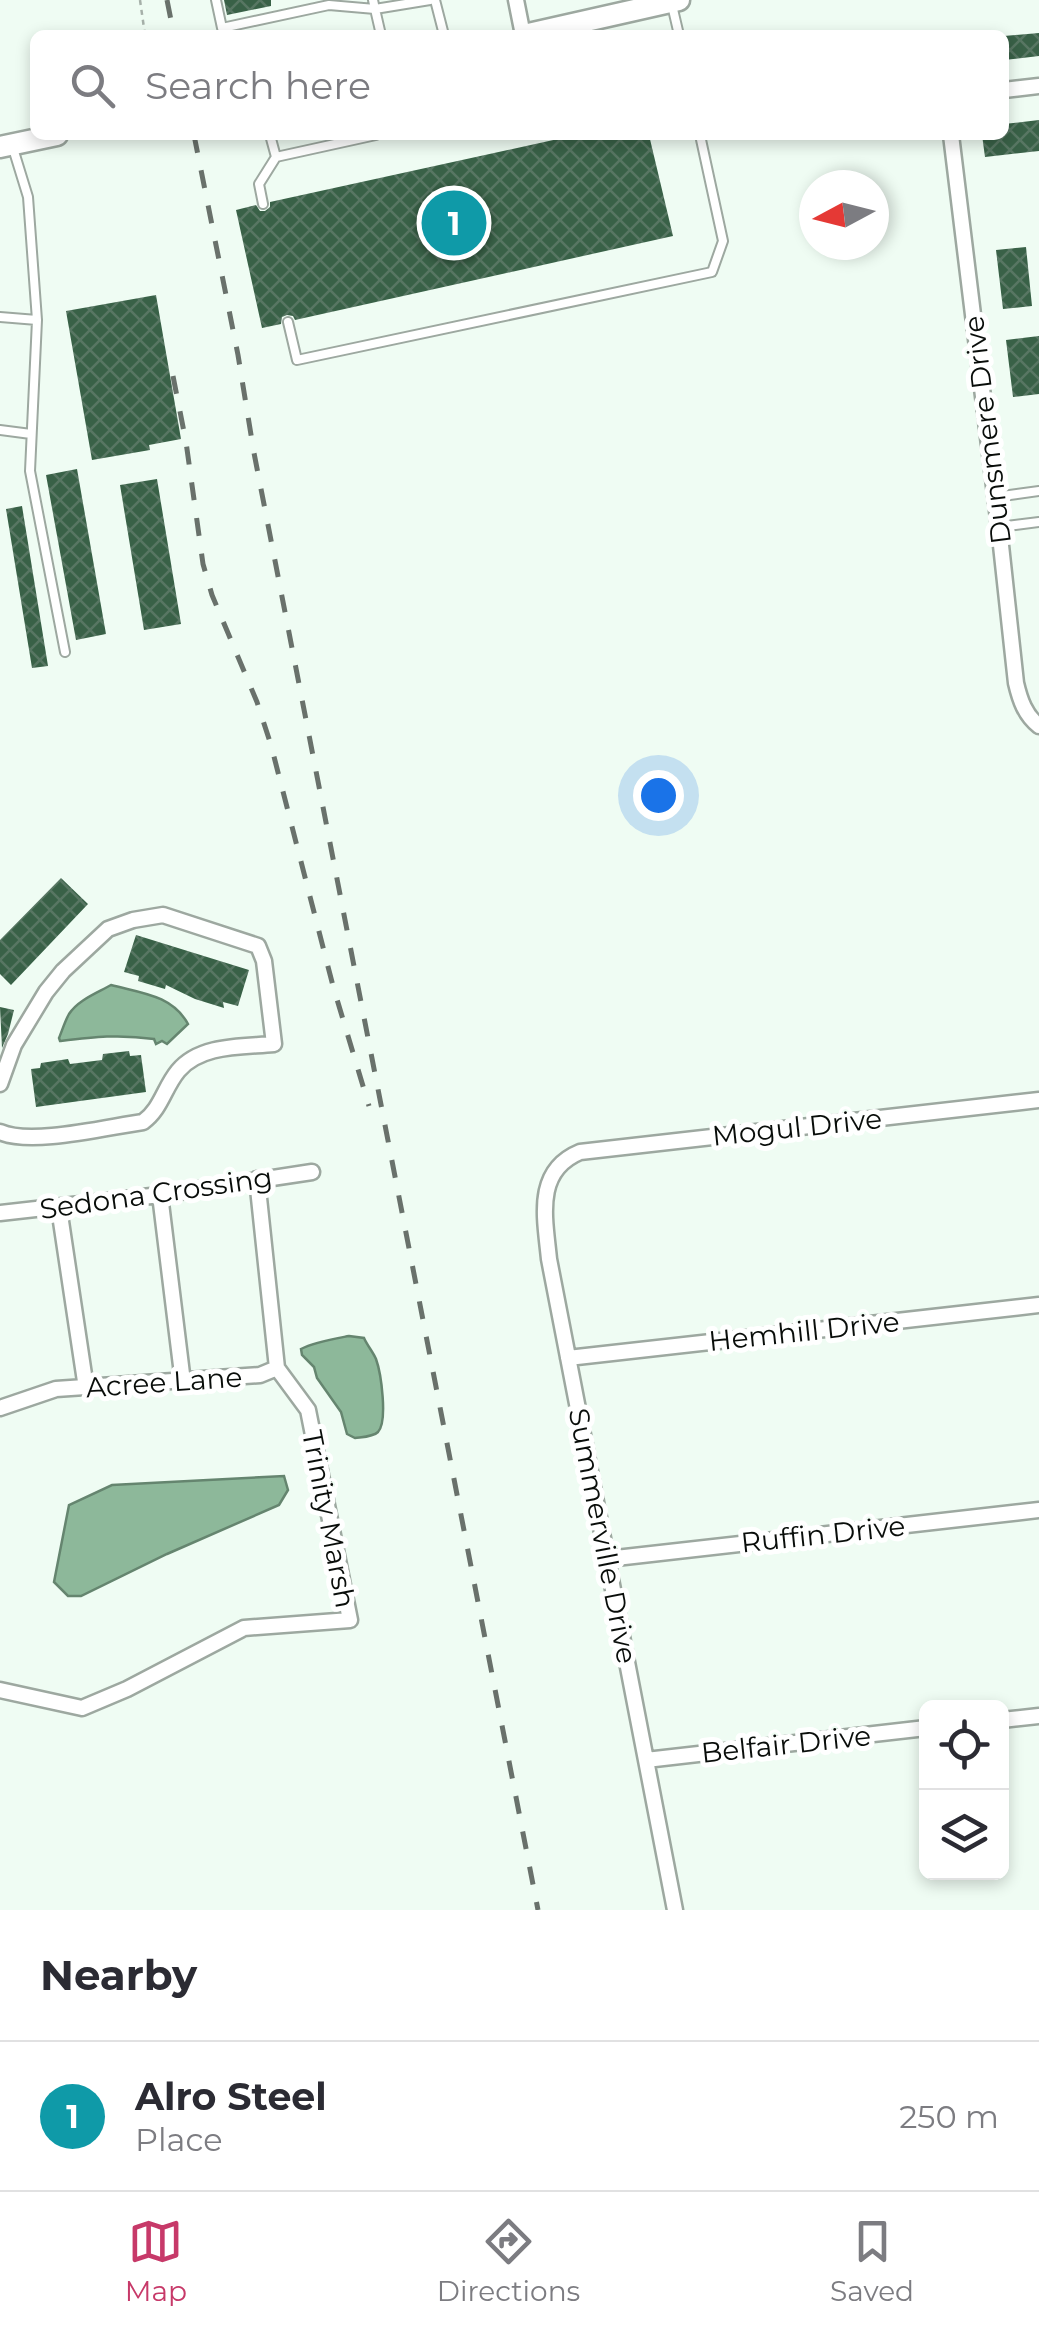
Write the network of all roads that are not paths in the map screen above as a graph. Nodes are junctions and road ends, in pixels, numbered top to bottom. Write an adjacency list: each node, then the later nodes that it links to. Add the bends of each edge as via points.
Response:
1 (216, 0): 5 (lane, via 222,28 328,6)
2 (432, 0): 5 (lane); 7 (lane)
3 (516, 0): 8 (street)
4 (675, 1): 9 (main road); 10 (lane)
5 (374, 5): 6 (lane)
6 (380, 30)
7 (442, 30)
8 (523, 30)
9 (546, 30)
10 (678, 30)
11 (1039, 86): 12 (street)
12 (1009, 89)
13 (34, 140): 18 (main road)
14 (271, 140): 19 (lane)
15 (353, 140): 19 (lane)
16 (701, 140): 23 (lane, via 723,241 712,272 297,360)
17 (952, 140): 27 (street, Dunsmere Drive)
18 (6, 146): 22 (lane, via 28,197)
19 (276, 157): 20 (lane, via 260,184)
20 (263, 204)
21 (0, 317): 22 (lane)
22 (37, 320): 25 (lane)
23 (288, 322)
24 (0, 430): 25 (lane)
25 (32, 434): 30 (lane, via 30,471)
26 (1039, 491): 27 (lane)
27 (996, 496): 29 (street, Dunsmere Drive)
28 (1039, 522): 29 (lane)
29 (1000, 527): 31 (street, Dunsmere Drive, via 1016,684)
30 (65, 652)
31 (1036, 723)
32 (0, 1084): 34 (street, via 14,1045 62,970 108,929 163,915 258,946 274,1044 192,1058 143,1122 36,1136)
33 (1039, 1100): 35 (street, Mogul Drive, via 580,1152)
34 (0, 1132)
35 (558, 1164): 42 (street, Summerville Drive, via 544,1212)
36 (312, 1172): 37 (street, Sedona Crossing)
37 (257, 1179): 38 (street, Sedona Crossing); 43 (street)
38 (160, 1195): 39 (street, Sedona Crossing); 44 (street)
39 (59, 1208): 40 (street, Sedona Crossing); 45 (street)
40 (0, 1213)
41 (1039, 1305): 42 (street, Hemhill Drive)
42 (568, 1358): 49 (street, Summerville Drive)
43 (277, 1368): 44 (street, Acree Lane); 47 (street, Acree Lane)
44 (183, 1382): 45 (street, Acree Lane)
45 (86, 1388): 46 (street, Acree Lane, via 56,1389)
46 (0, 1408)
47 (308, 1410): 50 (street, Trinity Marsh, via 350,1620 244,1628 82,1708)
48 (1039, 1510): 49 (street, Ruffin Drive)
49 (607, 1559): 54 (street, Summerville Drive)
50 (0, 1690)
51 (1039, 1716): 52 (street)
52 (1009, 1719)
53 (919, 1729): 54 (street, Belfair Drive)
54 (646, 1760): 55 (street, Summerville Drive)
55 (676, 1910)

